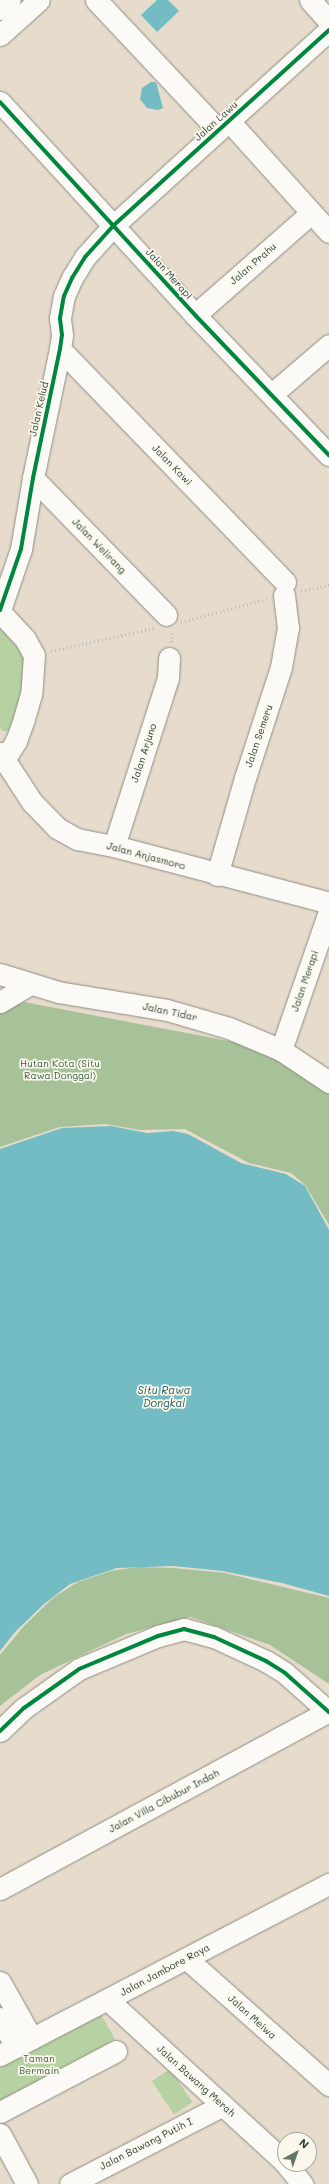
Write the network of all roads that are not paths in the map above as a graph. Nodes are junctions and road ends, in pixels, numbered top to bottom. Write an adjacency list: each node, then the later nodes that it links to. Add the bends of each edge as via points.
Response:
1 (10, 0): 5 (street)
2 (39, 0): 8 (street)
3 (96, 0): 10 (street)
4 (310, 0): 6 (street)
5 (0, 9)
6 (329, 21)
7 (329, 30): 10 (street, Jalan Lawu)
8 (0, 35)
9 (0, 102): 12 (street, Jalan Merapi)
10 (224, 125): 11 (street); 12 (street, Jalan Lawu)
11 (312, 213): 13 (street); 14 (street, Jalan Prahu)
12 (114, 225): 14 (street, Jalan Merapi); 16 (street, Jalan Kelud, via 85,257 64,296 60,318)
13 (329, 232)
14 (195, 315): 17 (street, Jalan Merapi)
15 (329, 345): 17 (street)
16 (60, 349): 19 (street, Jalan Kelud); 20 (street, Jalan Kawi)
17 (272, 394): 18 (street, Jalan Merapi)
18 (329, 455)
19 (33, 478): 21 (street, Jalan Kelud, via 21,549); 22 (street, Jalan Welirang)
20 (284, 588): 26 (street, Jalan Semeru, via 288,628 281,667 242,785)
21 (0, 611): 24 (street, via 25,639 34,655 27,706 16,741)
22 (166, 615)
23 (168, 658): 25 (street, Jalan Arjuno, via 168,678)
24 (2, 757): 25 (street, Jalan Anjasmoro, via 29,797 58,828 77,839)
25 (114, 846): 26 (street, Jalan Anjasmoro)
26 (217, 875): 27 (street, Jalan Anjasmoro)
27 (329, 903)
28 (329, 911): 32 (street, Jalan Merapi)
29 (0, 974): 30 (street, Jalan Tidar)
30 (30, 984): 31 (street); 32 (street, Jalan Tidar, via 64,993 193,1016)
31 (0, 1002)
32 (281, 1050): 33 (street, Jalan Tidar)
33 (329, 1082)
34 (329, 1712): 35 (street, Jalan Villa Cibubur Indah, via 285,1673 266,1661 214,1637 184,1629 158,1636 79,1669 24,1708); 37 (street, Jalan Villa Cibubur Indah)
35 (0, 1731)
36 (329, 1884): 38 (street, Jalan Jambore Raya)
37 (0, 1889)
38 (187, 1959): 40 (street, Jalan Jambore Raya); 44 (street, Jalan Meiwa)
39 (0, 1982): 42 (street)
40 (108, 2000): 42 (street, Jalan Jambore Raya); 45 (street, Jalan Bawang Merah)
41 (0, 2018): 42 (street)
42 (16, 2047)
43 (116, 2051): 46 (street)
44 (325, 2076)
45 (223, 2105): 48 (street, Jalan Bawang Merah); 52 (street, Jalan Bawang Putih I)
46 (0, 2112)
47 (0, 2134): 51 (street)
48 (277, 2155)
49 (292, 2172): 50 (street, Jalan Bawang Merah)
50 (299, 2183)
51 (27, 2184)
52 (70, 2184)

